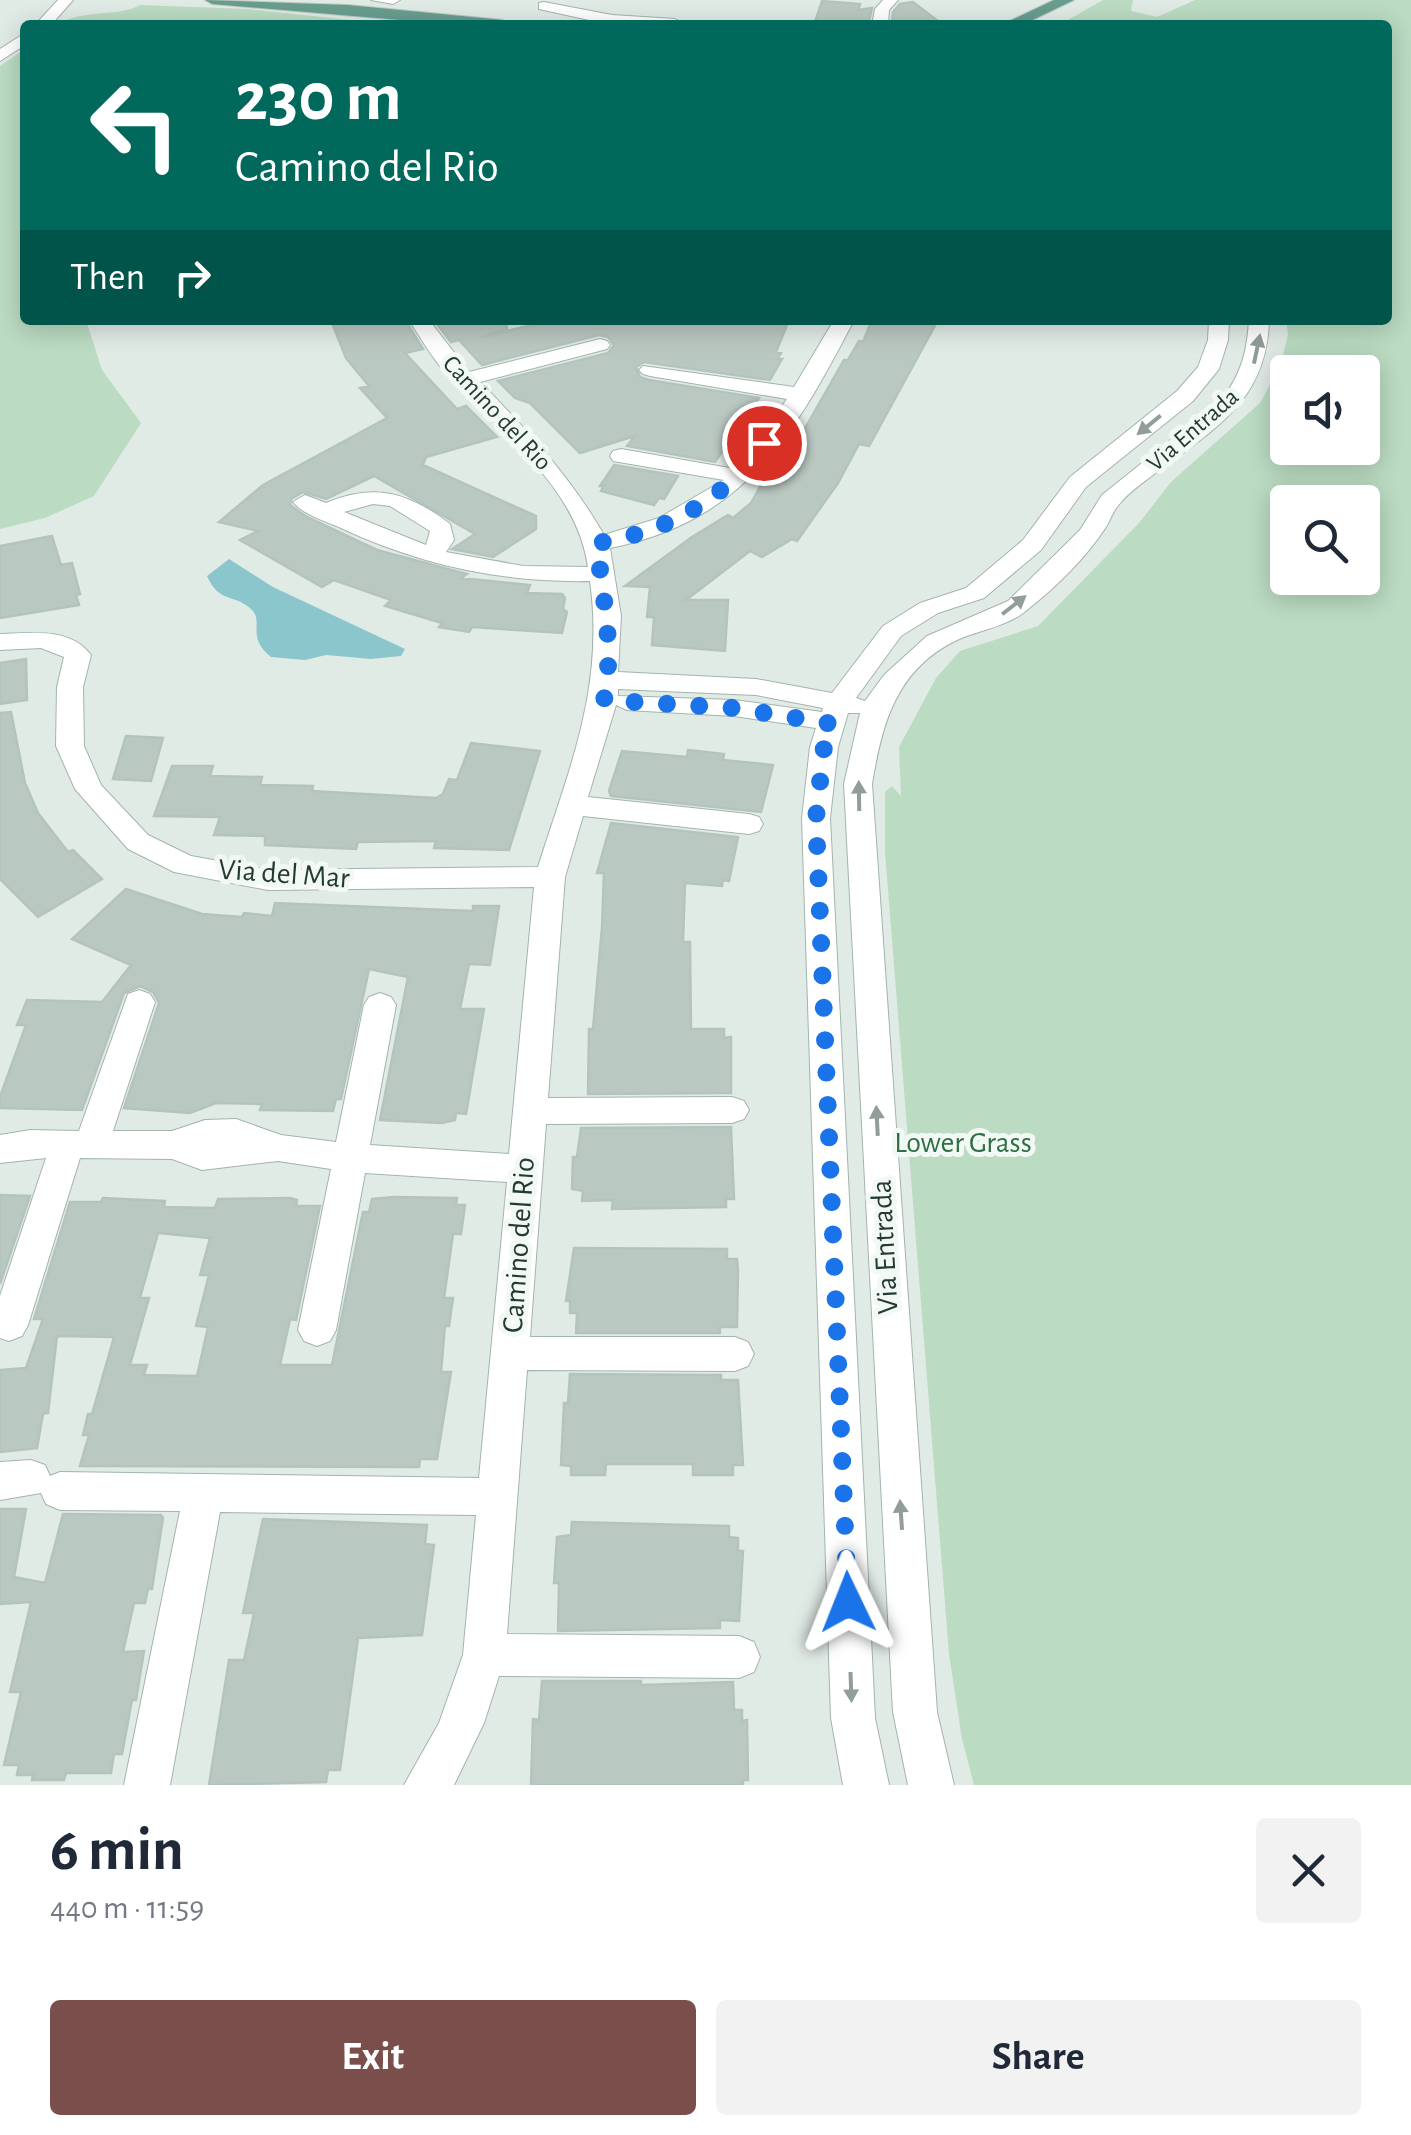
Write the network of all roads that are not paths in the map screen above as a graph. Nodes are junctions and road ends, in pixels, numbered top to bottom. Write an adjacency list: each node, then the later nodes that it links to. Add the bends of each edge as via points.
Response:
1 (66, 0): 7 (street)
2 (212, 0): 8 (main road)
3 (378, 0): 4 (street)
4 (392, 0)
5 (1067, 0): 10 (main road)
6 (543, 3): 9 (street)
7 (48, 20)
8 (445, 20)
9 (612, 20)
10 (1021, 20)
11 (423, 325): 17 (street, Camino del Rio)
12 (841, 325): 18 (street)
13 (1219, 325): 21 (street, Via Entrada, one-way to 21, via 1208,369 1185,396 1078,482)
14 (1260, 325): 22 (street, Via Entrada, one-way to 14, via 1107,502 1220,413 1245,385)
15 (600, 345): 17 (street)
16 (650, 370): 18 (street)
17 (466, 380): 23 (street, Camino del Rio, via 538,454)
18 (798, 394): 20 (street)
19 (621, 456): 20 (street)
20 (740, 476): 23 (street, via 659,528)
21 (1054, 512): 22 (street); 26 (street, Via Entrada, via 1032,544 975,593)
22 (1096, 525): 27 (street, Via Entrada, one-way to 22, via 1008,612)
23 (597, 543): 25 (street, Camino del Rio)
24 (432, 556): 24 (street, via 315,507 370,494 400,501 442,529); 25 (street, via 522,573)
25 (600, 574): 29 (street, Camino del Rio, via 608,616)
26 (929, 608): 27 (street); 30 (street, Via Entrada, via 892,631)
27 (962, 630): 31 (street, Via Entrada, via 928,648 882,695)
28 (0, 642): 34 (street, Via del Mar, via 49,640 66,643 78,655 70,686 70,746 89,789 138,842 184,865 268,880)
29 (606, 690): 30 (street, via 734,708); 32 (street, Camino del Rio)
30 (836, 713): 31 (street); 54 (street, Via Entrada, one-way to 54, via 824,747 816,818 852,1718)
31 (873, 721): 55 (street, Via Entrada, one-way to 31, via 915,1712 858,784)
32 (571, 805): 33 (street); 34 (street, Camino del Rio)
33 (749, 824)
34 (550, 876): 38 (street, Camino del Rio)
35 (139, 1002): 39 (street)
36 (380, 1006): 41 (street)
37 (732, 1110): 38 (street)
38 (528, 1111): 42 (street, Camino del Rio)
39 (79, 1146): 40 (street); 41 (street, via 174,1145 202,1156 279,1148); 43 (street)
40 (0, 1150)
41 (350, 1158): 42 (street); 44 (street)
42 (524, 1168): 45 (street, Camino del Rio)
43 (9, 1324)
44 (317, 1330)
45 (511, 1354): 46 (street); 49 (street, Camino del Rio)
46 (735, 1354)
47 (30, 1483): 48 (street)
48 (203, 1496): 49 (street); 52 (street)
49 (500, 1496): 50 (street, Camino del Rio)
50 (484, 1654): 51 (street); 53 (street, Camino del Rio, via 444,1764)
51 (740, 1657)
52 (148, 1785)
53 (427, 1785)
54 (866, 1785)
55 (932, 1785)

